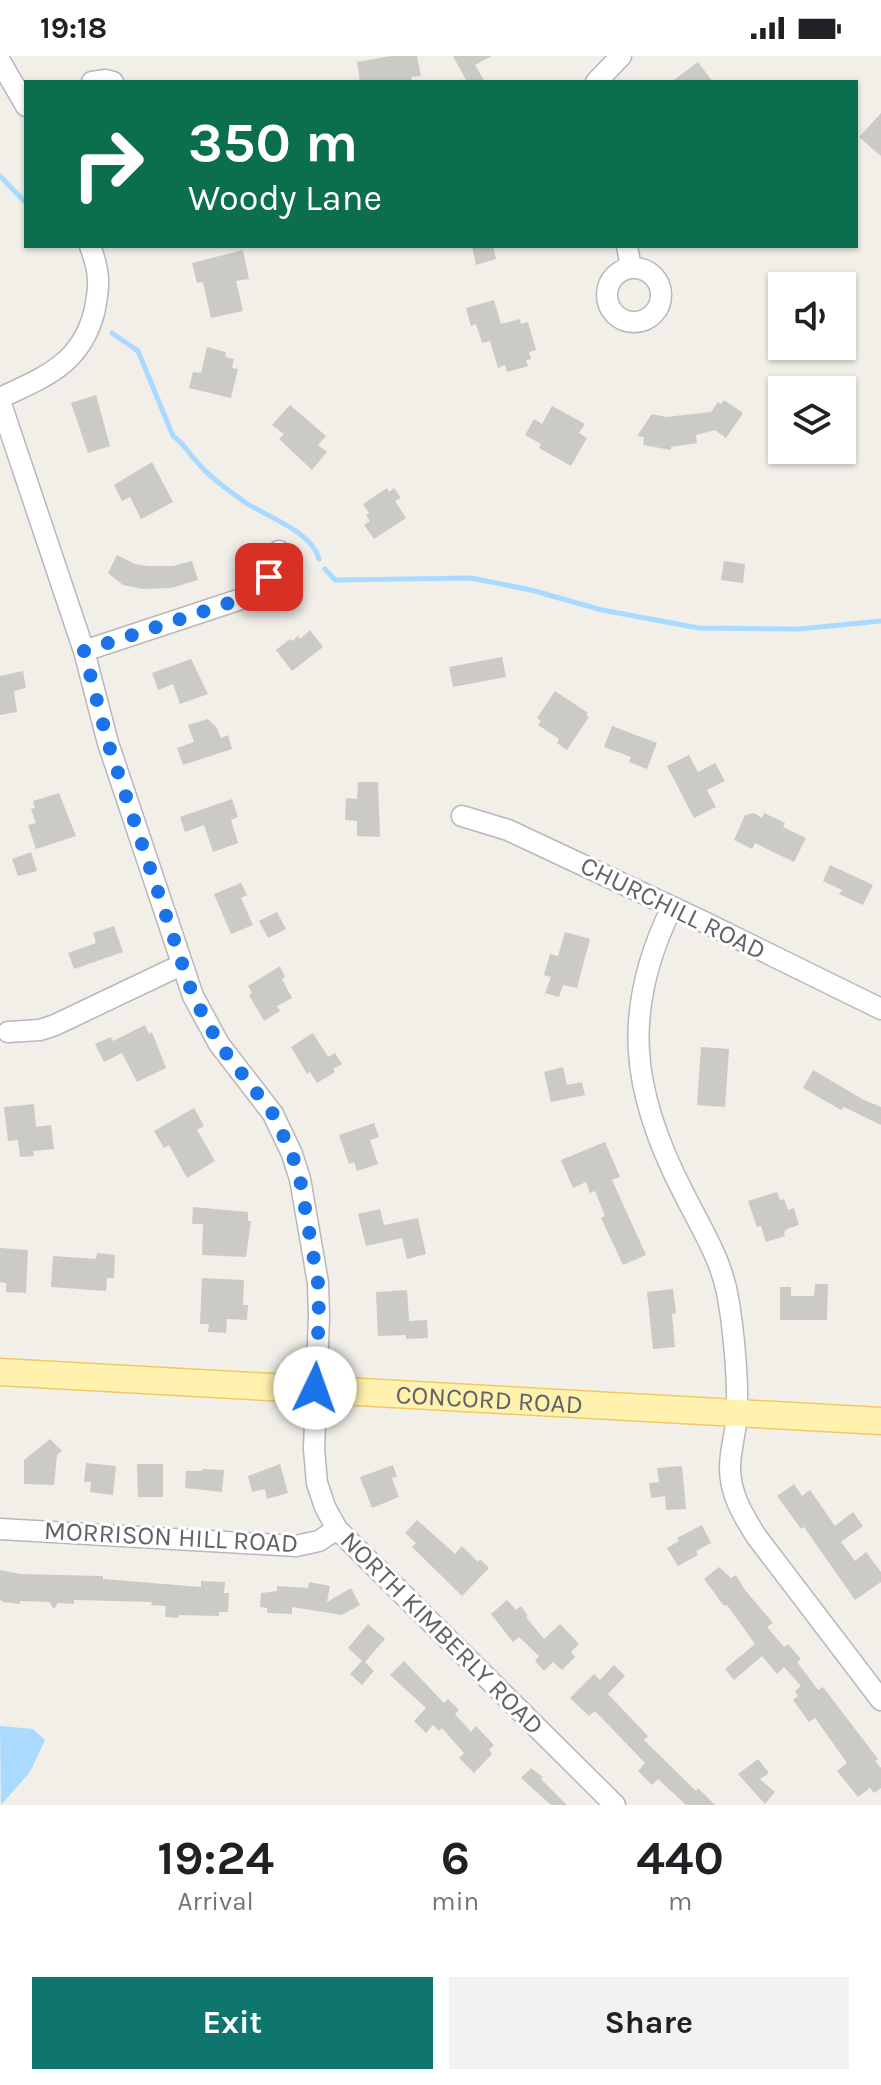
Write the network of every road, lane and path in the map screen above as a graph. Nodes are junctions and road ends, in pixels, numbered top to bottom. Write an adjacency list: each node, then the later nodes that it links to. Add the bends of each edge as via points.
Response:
1 (621, 56): 3 (street)
2 (0, 61): 4 (street)
3 (598, 80)
4 (24, 103)
5 (91, 248): 8 (street, via 99,271 98,291 83,343 64,364)
6 (627, 248): 7 (street)
7 (631, 268)
8 (0, 399): 10 (street, NORTH KIMBERLY ROAD)
9 (279, 551): 10 (street, via 262,586 241,599)
10 (84, 651): 13 (street, NORTH KIMBERLY ROAD, via 108,743)
11 (462, 816): 12 (street, CHURCHILL ROAD, via 508,830)
12 (672, 907): 14 (street, CHURCHILL ROAD); 18 (street, via 641,992 638,1059 654,1127 727,1289)
13 (181, 965): 15 (street, via 55,1025); 17 (street, NORTH KIMBERLY ROAD, via 219,1044 273,1114 300,1179 318,1283)
14 (881, 1009)
15 (8, 1032)
16 (0, 1372): 17 (main road, CONCORD ROAD)
17 (315, 1388): 18 (main road, CONCORD ROAD); 21 (street, NORTH KIMBERLY ROAD, via 317,1483)
18 (737, 1413): 19 (main road, CONCORD ROAD); 22 (street, via 730,1468 743,1514)
19 (881, 1421)
20 (0, 1529): 21 (street, MORRISON HILL ROAD, via 296,1546 319,1541)
21 (337, 1529): 23 (street, NORTH KIMBERLY ROAD)
22 (881, 1700)
23 (615, 1805)

